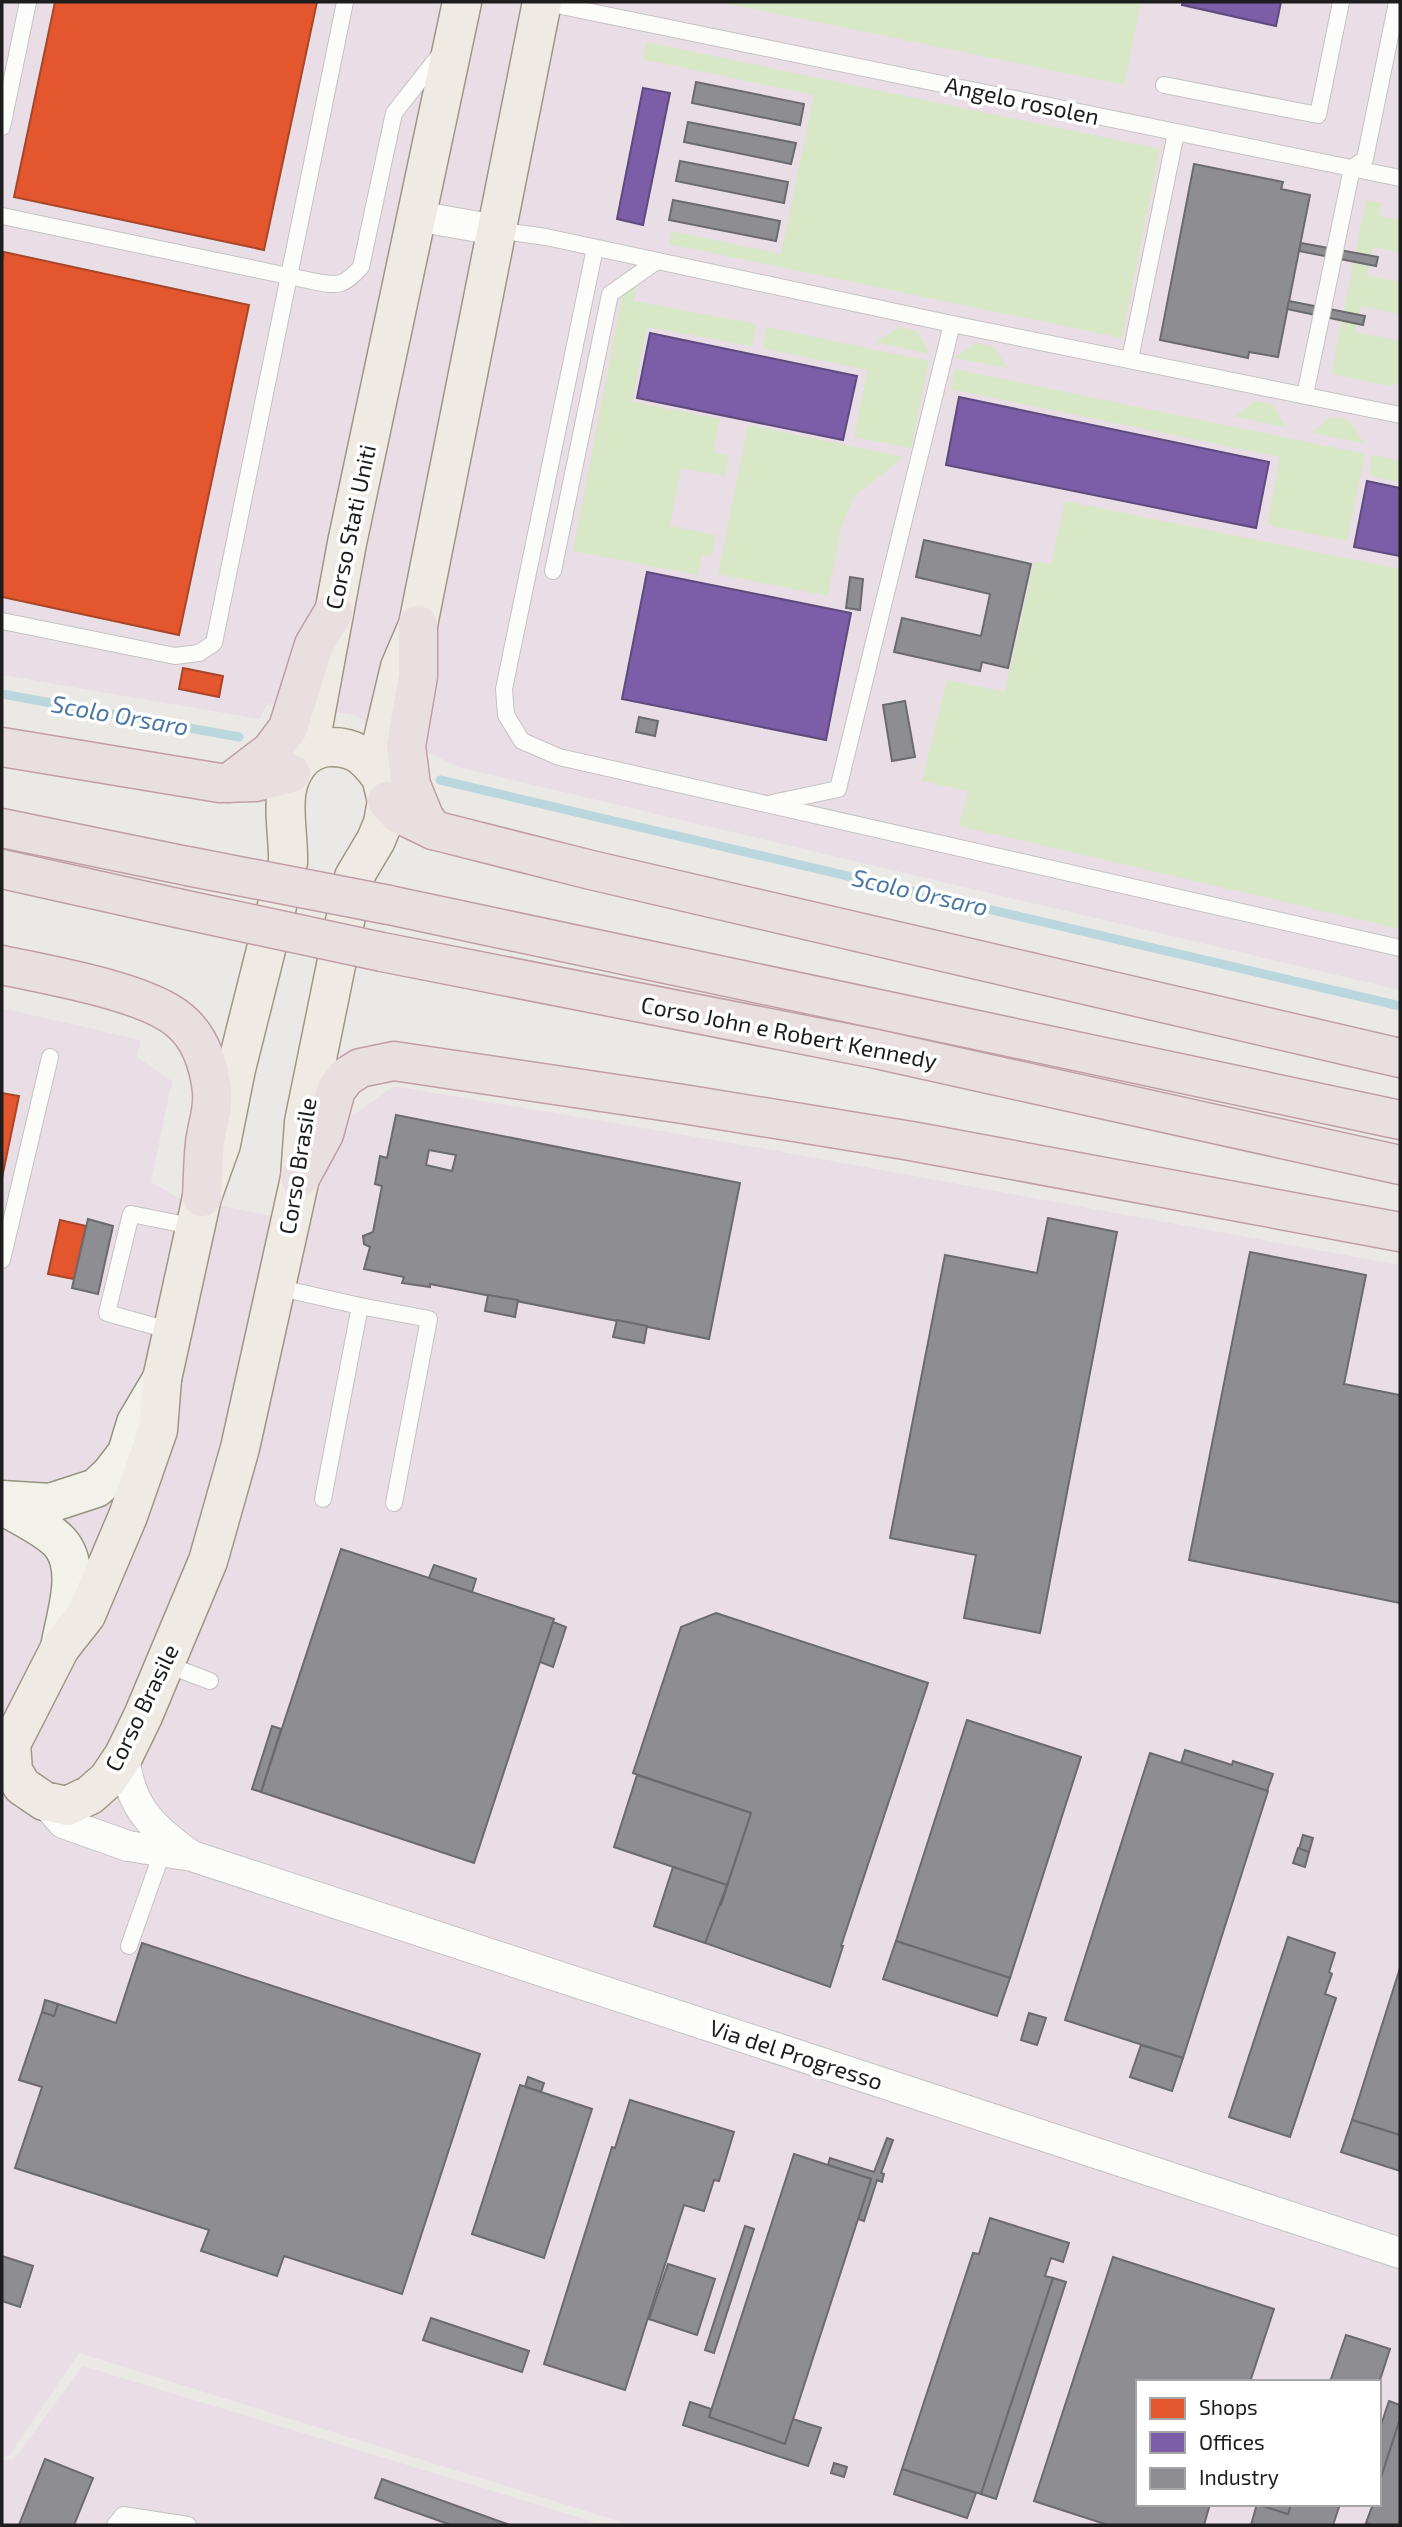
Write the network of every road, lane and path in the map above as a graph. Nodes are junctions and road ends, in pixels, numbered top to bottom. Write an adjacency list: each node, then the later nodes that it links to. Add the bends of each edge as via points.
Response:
1 (28, 2): 8 (lane)
2 (345, 2): 17 (lane)
3 (542, 2): 9 (lane, Angelo rosolen); 14 (main road)
4 (1341, 2): 7 (lane, via 1318,115)
5 (1397, 2): 10 (lane, via 1366,159)
6 (458, 20): 13 (main road, Corso Stati Uniti); 17 (lane, via 394,113 361,267 347,283 333,285)
7 (1164, 85)
8 (2, 127)
9 (1176, 132): 10 (lane, Angelo rosolen); 19 (lane)
10 (1352, 168): 11 (lane, Angelo rosolen); 20 (lane)
11 (1400, 178)
12 (2, 216): 17 (lane)
13 (416, 216): 14 (street); 23 (main road, Corso Stati Uniti)
14 (496, 230): 15 (lane); 25 (main road)
15 (595, 247): 16 (lane); 30 (lane, via 504,690 506,715 522,741 559,757)
16 (657, 261): 18 (lane); 22 (lane, via 610,294)
17 (289, 276): 24 (lane, via 214,643 199,653 175,656)
18 (952, 324): 19 (lane); 30 (lane, via 838,789)
19 (1130, 359): 20 (lane)
20 (1305, 395): 21 (lane)
21 (1400, 415)
22 (554, 571)
23 (333, 612): 27 (main road, Corso Stati Uniti); 28 (highway, via 314,645 288,728 271,751)
24 (2, 621)
25 (418, 625): 29 (main road, via 400,667 382,743); 32 (highway, via 418,676 406,746 411,785)
26 (2, 747): 28 (highway)
27 (299, 764): 28 (highway, via 265,780); 29 (main road, via 321,748 343,746 363,755); 41 (main road, Corso Stati Uniti, via 284,810 288,862 221,1144)
28 (229, 783)
29 (384, 789): 32 (highway, via 398,813); 40 (main road, Corso Brasile, via 383,823 354,877 304,1122)
30 (766, 804): 34 (lane)
31 (2, 828): 38 (highway, Corso John e Robert Kennedy, bridge, via 389,905)
32 (433, 830): 37 (highway)
33 (2, 869): 39 (highway, Corso John e Robert Kennedy, bridge, via 382,952 876,1049)
34 (1400, 948)
35 (2, 965): 41 (highway, via 134,998 180,1020 207,1060 212,1093)
36 (50, 1057): 43 (lane)
37 (1400, 1058)
38 (1400, 1120)
39 (1400, 1165)
40 (300, 1178): 42 (highway, via 324,1134 337,1090 346,1077 360,1068 394,1061 911,1141); 44 (main road, Corso Brasile)
41 (199, 1212): 46 (main road); 46 (lane, via 131,1214 107,1313)
42 (1400, 1232)
43 (2, 1260)
44 (276, 1287): 45 (lane); 52 (main road, Corso Brasile, via 240,1448 208,1561)
45 (360, 1306): 48 (lane); 50 (lane, via 429,1319)
46 (173, 1331): 47 (main road)
47 (162, 1379): 49 (street, via 136,1423 127,1453 96,1488 50,1503); 51 (main road, via 158,1430 128,1516 86,1615)
48 (323, 1499)
49 (2, 1503): 51 (street, via 62,1544 71,1564 72,1588)
50 (394, 1503)
51 (60, 1648): 55 (main road, via 11,1744)
52 (165, 1664): 53 (lane); 54 (main road, Corso Brasile)
53 (210, 1681)
54 (124, 1755): 56 (main road, Corso Brasile, via 90,1795 67,1806); 57 (street, via 137,1803)
55 (8, 1773): 56 (main road)
56 (44, 1801): 57 (street, Via del Progresso, via 63,1823 128,1846)
57 (164, 1845): 58 (lane); 59 (street, Via del Progresso)
58 (129, 1947)
59 (1400, 2253)
60 (116, 2525): 61 (lane, via 123,2515)
61 (188, 2525)

